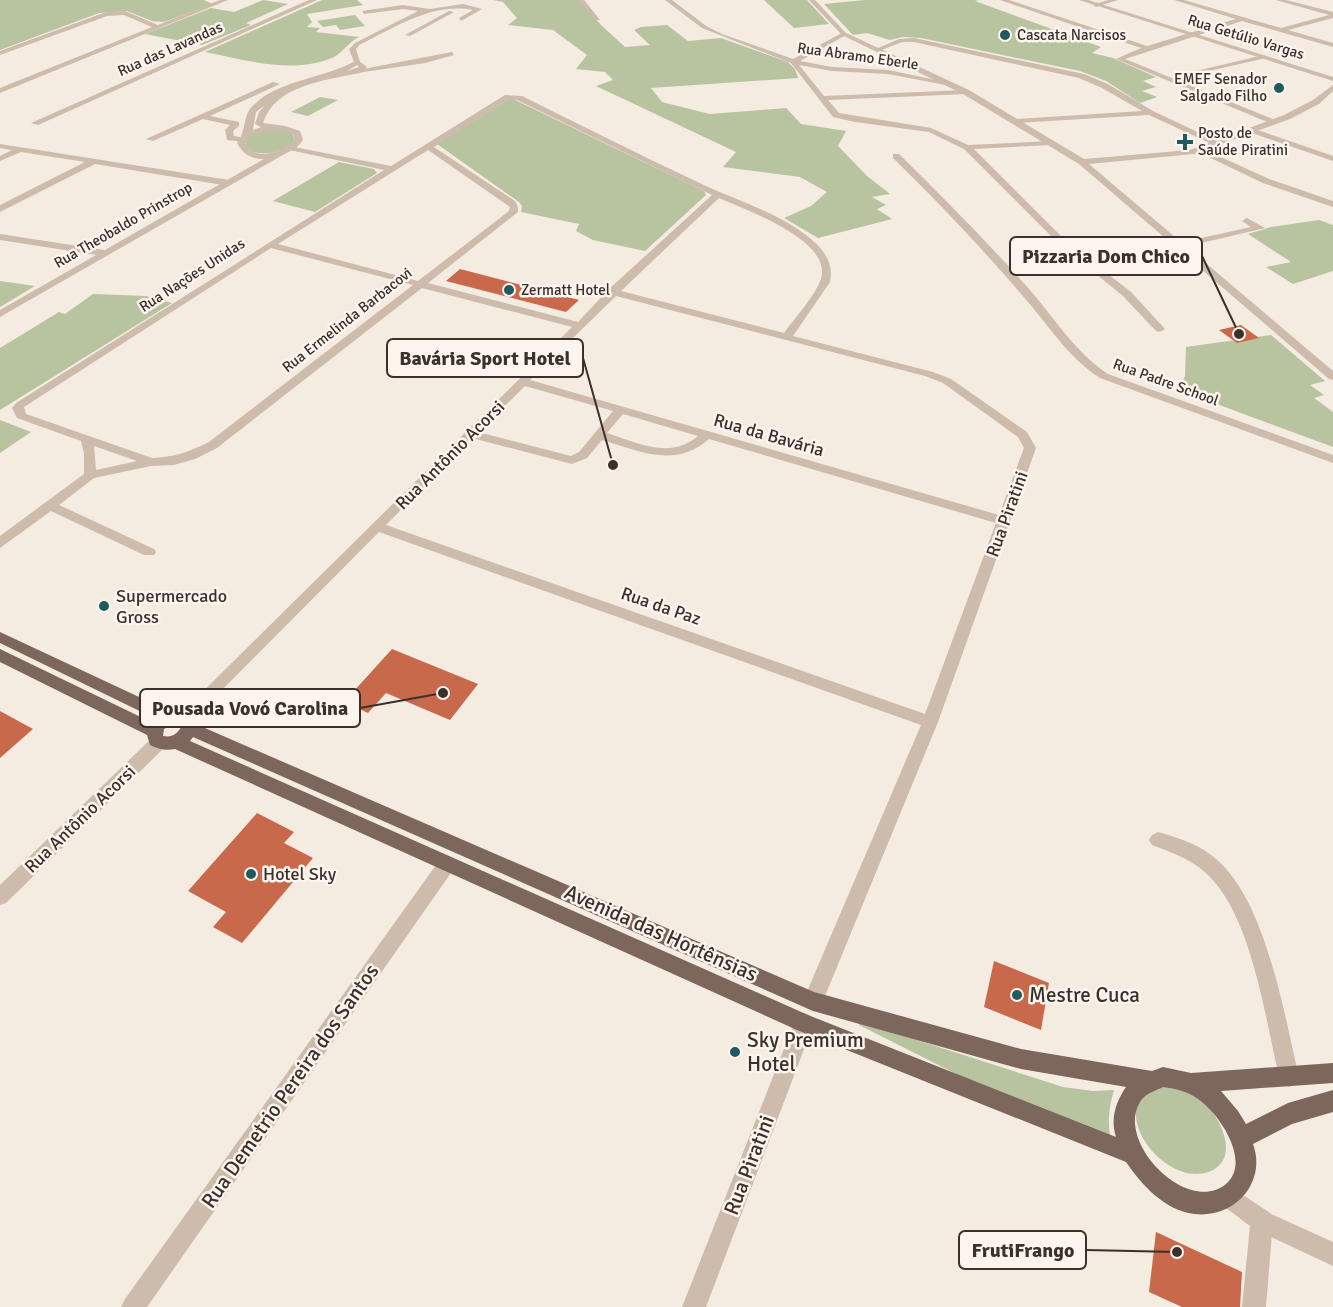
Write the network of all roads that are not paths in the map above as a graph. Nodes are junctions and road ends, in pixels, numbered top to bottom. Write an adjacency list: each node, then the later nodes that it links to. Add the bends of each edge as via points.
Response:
1 (221, 0): 20 (street)
2 (315, 0): 45 (street, Rua das Lavandas)
3 (444, 0): 14 (street)
4 (581, 0): 17 (street)
5 (668, 0): 31 (street, Rua Abramo Eberle, via 720,35)
6 (812, 0): 22 (street)
7 (1003, 0): 26 (street)
8 (1082, 0): 12 (street, Rua Getúlio Vargas)
9 (1115, 0): 12 (street)
10 (1177, 0): 18 (street)
11 (1279, 0): 16 (street)
12 (1096, 5): 24 (street, Rua Getúlio Vargas)
13 (463, 6): 14 (street); 19 (street, via 479,10); 23 (street)
14 (424, 11): 15 (street, via 403,7); 32 (street, via 357,44 352,49)
15 (364, 12)
16 (1333, 15): 21 (street)
17 (598, 19)
18 (1242, 19): 21 (street); 24 (street)
19 (461, 20)
20 (157, 27): 28 (street, via 126,13 106,14); 38 (street)
21 (1280, 30): 25 (street)
22 (844, 34): 27 (street); 31 (street)
23 (408, 35)
24 (1191, 35): 26 (street); 30 (street, Rua Getúlio Vargas)
25 (1333, 45)
26 (1147, 48): 46 (street, via 1119,60)
27 (879, 49): 36 (street); 41 (street, via 901,40 914,40 1068,72 1097,81)
28 (0, 53)
29 (452, 54): 32 (street, via 391,67)
30 (1264, 57): 33 (street); 34 (street, Rua Getúlio Vargas)
31 (794, 62): 36 (street, Rua Abramo Eberle, via 888,72); 40 (street)
32 (359, 66): 47 (street, via 279,96 259,118 259,124); 50 (street, via 287,88 267,99 253,111)
33 (1200, 71)
34 (1333, 78)
35 (276, 84): 43 (street)
36 (951, 84): 39 (street)
37 (1333, 87): 46 (street, via 1304,109)
38 (0, 91)
39 (966, 92): 40 (street); 44 (street)
40 (823, 98): 48 (street, via 843,118)
41 (1150, 113): 44 (street); 53 (street)
42 (909, 116): 48 (street)
43 (202, 117): 50 (street, via 236,124 229,130 231,138); 51 (street)
44 (1017, 121): 52 (street)
45 (35, 123)
46 (1272, 123): 49 (street)
47 (269, 127): 50 (street); 57 (street, via 297,133 299,140)
48 (931, 130): 56 (street)
49 (1252, 130): 53 (street); 62 (street)
50 (245, 137): 63 (street, via 241,146)
51 (150, 139)
52 (1050, 143): 56 (street); 65 (street)
53 (1217, 143): 58 (street)
54 (0, 146): 59 (street)
55 (427, 146): 66 (street, Rua Nações Unidas); 68 (street, Rua Nações Unidas, via 512,97); 77 (street, Rua Ermelinda Barbacovi, via 512,203 514,209)
56 (967, 147): 76 (street, via 1062,242)
57 (292, 148): 63 (street, Rua Theobaldo Prinstrop); 66 (street)
58 (1199, 149): 65 (street, via 1176,155); 69 (street, via 1266,181)
59 (19, 150): 61 (street); 64 (street)
60 (896, 156): 90 (street, Rua Padre School, via 1032,299 1090,369)
61 (0, 159)
62 (1333, 159)
63 (262, 160): 67 (street, Rua Theobaldo Prinstrop)
64 (92, 162): 67 (street); 70 (street)
65 (1082, 162): 74 (street)
66 (391, 169): 73 (street, Rua Nações Unidas)
67 (229, 183): 75 (street, Rua Theobaldo Prinstrop)
68 (717, 195): 78 (street, Rua Antônio Acorsi); 82 (street, via 792,230 825,260 825,282)
69 (1333, 204)
70 (0, 209)
71 (1247, 221): 74 (street, via 1260,228)
72 (0, 237): 75 (street)
73 (270, 245): 77 (street); 89 (street, Rua Nações Unidas, via 18,408 21,416)
74 (1179, 247): 76 (street); 83 (street)
75 (104, 253): 79 (street, Rua Theobaldo Prinstrop)
76 (1093, 265): 81 (street)
77 (419, 285): 80 (street); 91 (street, Rua Ermelinda Barbacovi, via 213,445 174,461)
78 (612, 292): 80 (street, Rua Antônio Acorsi); 82 (street, Rua Piratini)
79 (0, 314)
80 (578, 325): 84 (street, Rua Antônio Acorsi)
81 (1160, 329)
82 (786, 338): 94 (street, Rua Piratini, via 947,381 1023,435 1030,448)
83 (1333, 377)
84 (524, 382): 85 (street, Rua da Bavária); 86 (street, Rua Antônio Acorsi)
85 (620, 410): 87 (street); 88 (street, Rua da Bavária)
86 (471, 434): 87 (street, via 566,460 584,455); 95 (street, Rua Antônio Acorsi)
87 (600, 435): 88 (street, via 675,453 686,451)
88 (707, 435): 94 (street, Rua da Bavária)
89 (87, 439): 91 (street, Rua Nações Unidas); 92 (street)
90 (1333, 459)
91 (151, 462): 92 (street, Rua Ermelinda Barbacovi)
92 (90, 475): 93 (street, Rua Ermelinda Barbacovi)
93 (51, 506): 96 (street, Rua Ermelinda Barbacovi); 97 (street)
94 (1005, 521): 102 (street, Rua Piratini)
95 (379, 527): 101 (street, Rua Antônio Acorsi); 102 (street, Rua da Paz)
96 (0, 543)
97 (148, 552)
98 (0, 637): 100 (main road)
99 (0, 655): 103 (main road, Avenida das Hortênsias)
100 (168, 718): 101 (main road); 103 (main road, via 159,724)
101 (188, 722): 103 (main road, via 186,735); 107 (main road, Avenida das Hortênsias)
102 (930, 722): 107 (street, Rua Piratini)
103 (163, 738): 105 (main road, Avenida das Hortênsias); 106 (street, Rua Antônio Acorsi)
104 (1158, 840): 110 (street, via 1180,846 1209,864 1233,890 1262,960)
105 (447, 864): 108 (main road, Avenida das Hortênsias); 119 (street, Rua Demetrio Pereira dos Santos)
106 (0, 897)
107 (813, 1001): 111 (main road, Avenida das Hortênsias, via 1021,1059)
108 (804, 1023): 115 (main road, Avenida das Hortênsias); 120 (street, Rua Piratini)
109 (1333, 1073): 110 (main road)
110 (1289, 1077): 112 (main road)
111 (1147, 1080): 112 (main road, via 1163,1077); 115 (main road, via 1126,1101 1125,1136)
112 (1192, 1083): 114 (main road, via 1222,1105)
113 (1333, 1101): 114 (main road, via 1288,1114)
114 (1242, 1138): 116 (main road, via 1246,1172)
115 (1133, 1154): 116 (main road, via 1153,1179 1179,1197 1197,1203 1215,1203)
116 (1230, 1197): 117 (street)
117 (1262, 1221): 118 (street); 121 (street)
118 (1333, 1254)
119 (133, 1307)
120 (694, 1307)
121 (1254, 1307)

